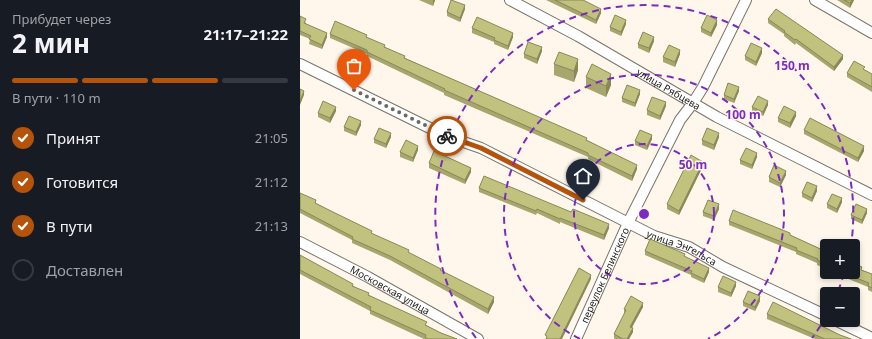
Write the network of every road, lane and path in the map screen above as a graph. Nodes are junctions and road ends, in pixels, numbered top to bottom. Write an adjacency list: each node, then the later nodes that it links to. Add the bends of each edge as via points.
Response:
1 (510, 0): 6 (street, улица Рябцева, via 578,36)
2 (746, 0): 6 (street, переулок Белинского)
3 (815, 0): 4 (street)
4 (872, 33)
5 (300, 64): 8 (street, улица Энгельса, via 446,136 481,148)
6 (693, 104): 7 (street, улица Рябцева); 8 (street, переулок Белинского, via 680,120)
7 (872, 195)
8 (628, 223): 10 (street, улица Энгельса, via 688,248); 14 (street, переулок Белинского)
9 (300, 242): 13 (street, Московская улица)
10 (820, 313)
11 (849, 327): 12 (street)
12 (872, 338)
13 (478, 339)
14 (576, 339)

